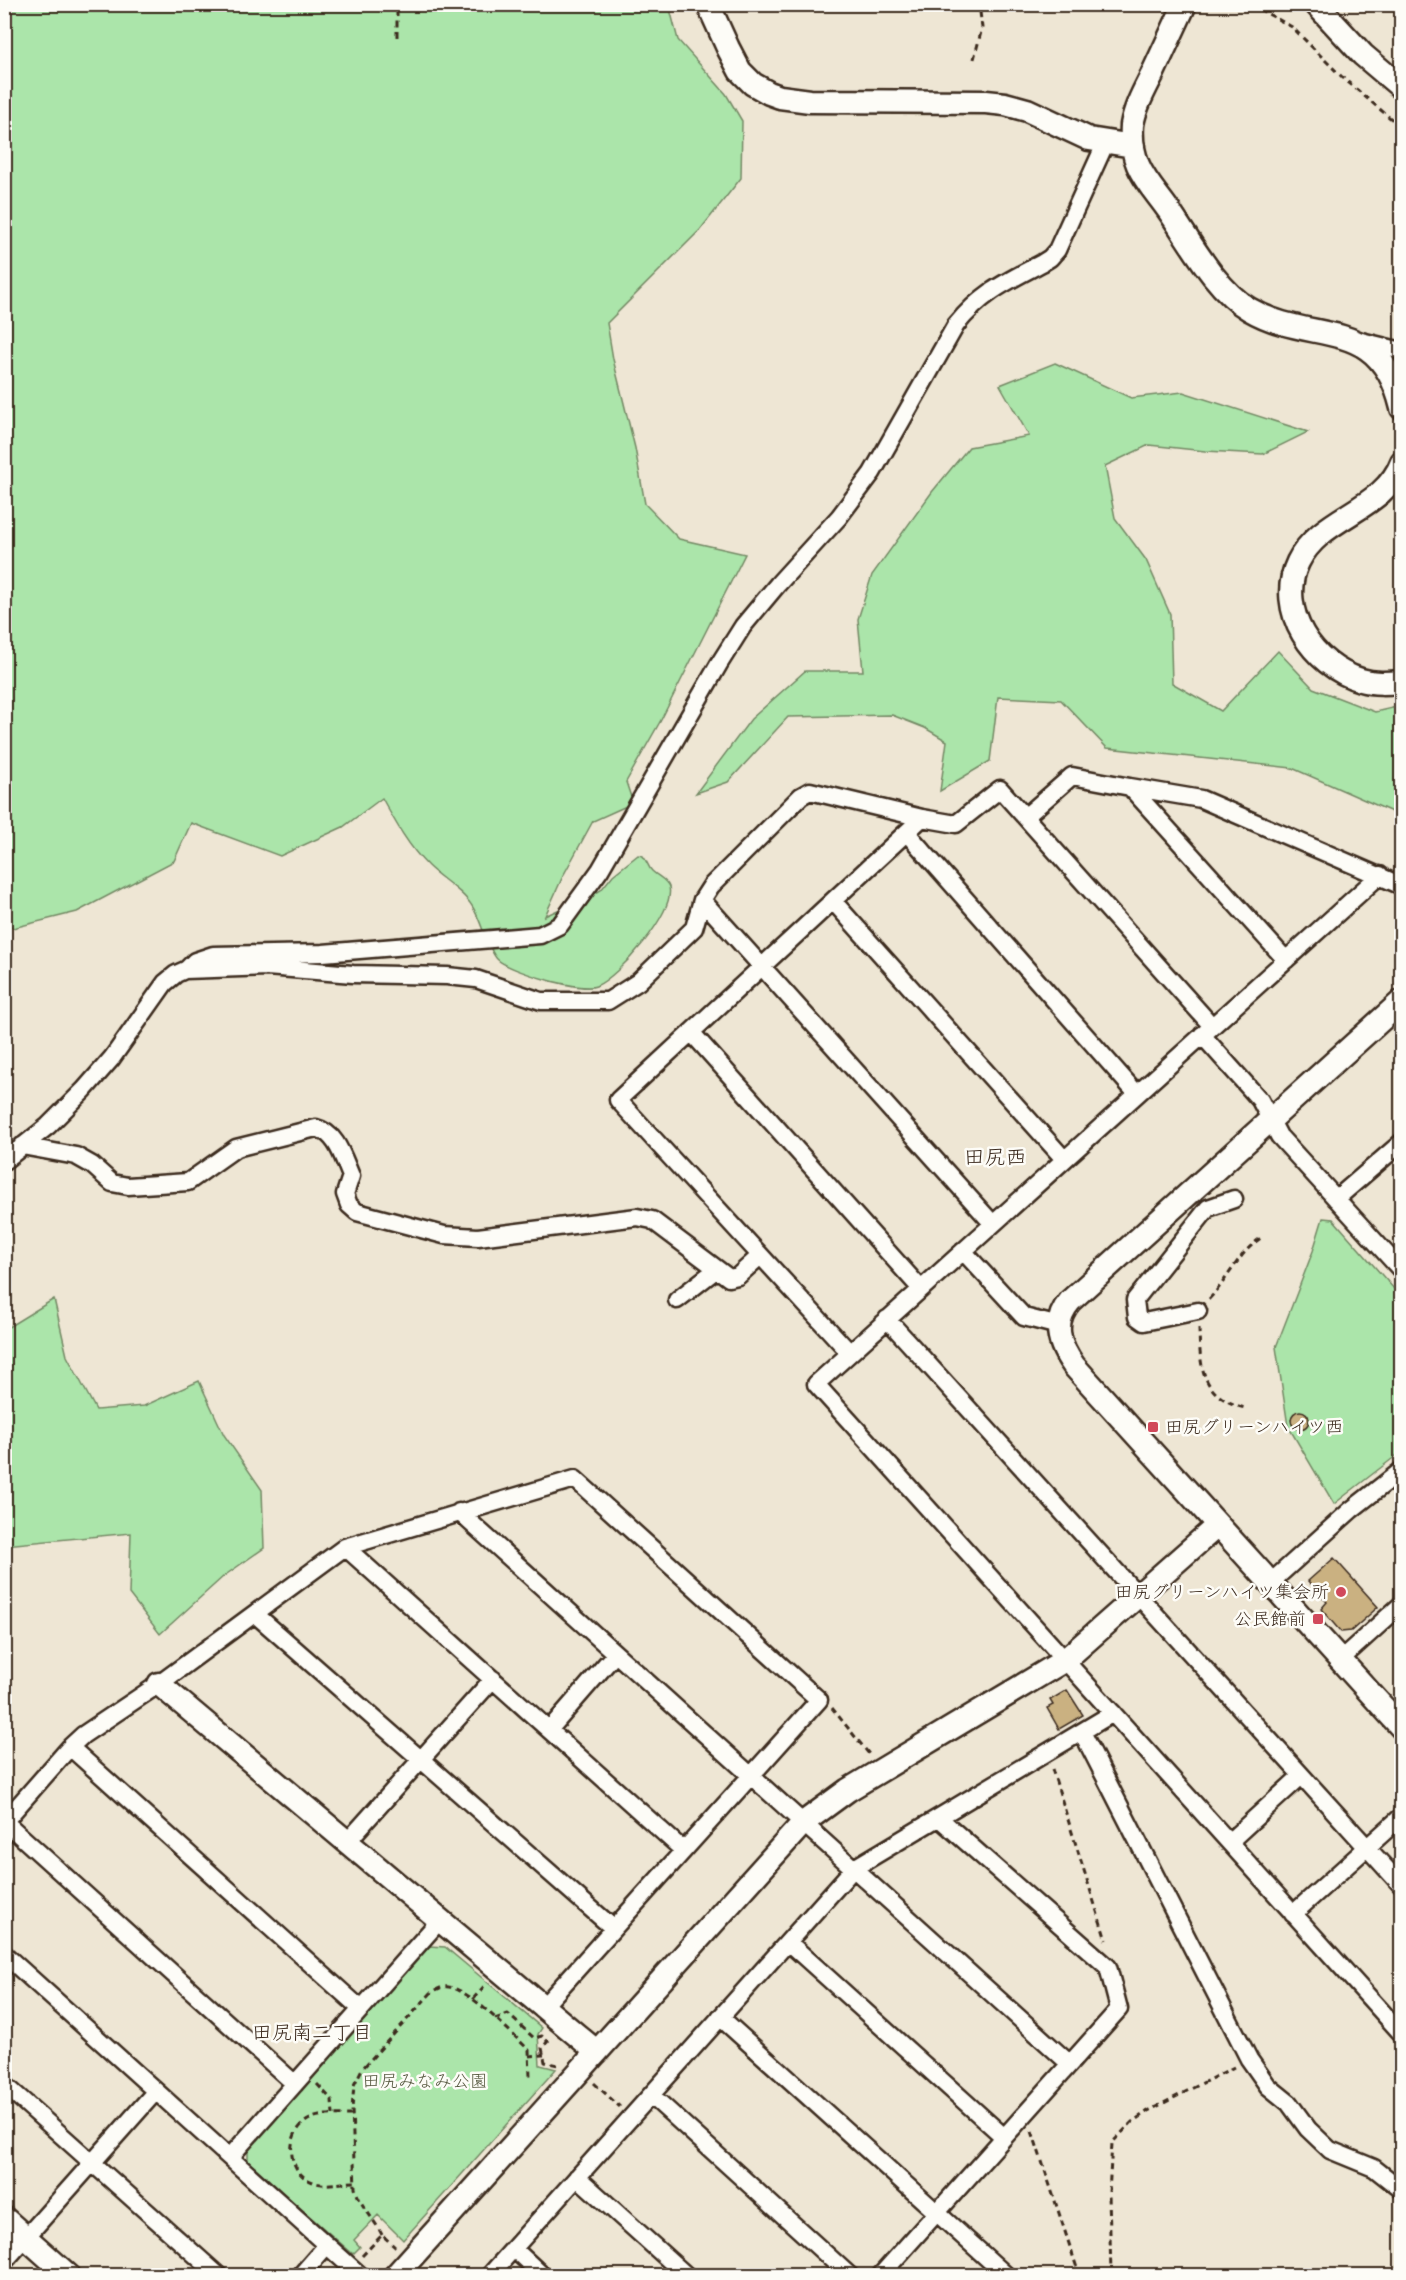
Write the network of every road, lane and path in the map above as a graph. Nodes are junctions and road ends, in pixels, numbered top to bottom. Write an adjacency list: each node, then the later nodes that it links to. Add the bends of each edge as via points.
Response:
1 (397, 4): 7 (path)
2 (708, 4): 11 (street, via 741,71 769,93 810,101 1005,104 1028,110 1089,139)
3 (979, 4): 8 (path, via 982,28)
4 (1185, 4): 12 (street, via 1137,108 1132,124)
5 (1250, 4): 10 (path, via 1292,27 1341,77)
6 (1316, 4): 9 (street, via 1363,55)
7 (397, 37)
8 (974, 59)
9 (1401, 88)
10 (1401, 128)
11 (1106, 142): 12 (street); 28 (street, via 1057,249 1042,263 988,292 956,325 872,473 839,517 743,626 600,870 560,925 540,935 322,953 213,955 195,961)
12 (1133, 147): 13 (street, via 1140,170 1237,301 1269,319)
13 (1348, 338): 14 (street); 15 (street, via 1366,347 1382,362 1394,382)
14 (1401, 351)
15 (1401, 408)
16 (1401, 462): 17 (street, via 1384,490 1312,541 1298,562 1292,605 1301,631 1317,655 1360,680)
17 (1401, 682)
18 (1130, 787): 19 (street, via 1072,776); 22 (street, via 1201,800); 26 (street)
19 (1025, 817): 20 (street, via 1000,789 956,824); 30 (street)
20 (922, 818): 21 (street); 24 (street, via 810,791 711,886)
21 (907, 833): 25 (street); 32 (street)
22 (1380, 875): 23 (street); 26 (street)
23 (1401, 886)
24 (702, 900): 27 (street); 28 (street, via 694,928 638,982 608,1001 541,1001 476,979 447,976 267,968)
25 (833, 901): 27 (street); 36 (street)
26 (1286, 960): 30 (street)
27 (762, 967): 31 (street); 40 (street)
28 (185, 970): 35 (street, via 165,983 112,1058 84,1090)
29 (1401, 1001): 33 (street)
30 (1207, 1031): 32 (street); 33 (street, via 1260,1100)
31 (691, 1032): 43 (street, via 618,1100); 46 (street)
32 (1137, 1094): 36 (street)
33 (1270, 1120): 38 (street, via 1279,1136); 50 (street, via 1070,1301)
34 (1401, 1142): 38 (street)
35 (22, 1146): 37 (street); 44 (street, via 76,1156 112,1183 128,1186 188,1182 236,1148 316,1128 332,1135 351,1176 345,1194 357,1212 444,1236 478,1237 637,1217 652,1220)
36 (1064, 1160): 40 (street)
37 (4, 1161)
38 (1336, 1198): 45 (street)
39 (1234, 1199): 48 (street, via 1205,1204 1135,1300 1137,1317 1144,1322)
40 (993, 1224): 42 (street)
41 (1261, 1238): 48 (path, via 1247,1249 1218,1291)
42 (963, 1251): 46 (street); 50 (street, via 1024,1317)
43 (760, 1256): 44 (street, via 738,1276 729,1278); 51 (street)
44 (717, 1269): 47 (street)
45 (1401, 1271)
46 (921, 1289): 49 (street)
47 (677, 1300)
48 (1198, 1311): 52 (path, via 1205,1378 1221,1398)
49 (887, 1319): 51 (street); 58 (street)
50 (1059, 1326): 55 (street, via 1062,1346 1074,1366)
51 (850, 1353): 62 (street, via 816,1384)
52 (1245, 1408)
53 (1401, 1470): 57 (street)
54 (459, 1512): 56 (street); 61 (street); 66 (street, via 575,1479)
55 (1218, 1525): 57 (street); 58 (street)
56 (345, 1547): 60 (street); 64 (street)
57 (1270, 1583): 63 (street)
58 (1138, 1596): 62 (street); 76 (street)
59 (1401, 1604): 63 (street)
60 (255, 1614): 65 (street); 74 (street)
61 (615, 1653): 69 (street); 75 (street)
62 (1065, 1660): 67 (street); 80 (street, via 848,1790)
63 (1340, 1660): 68 (street)
64 (493, 1679): 69 (street); 74 (street)
65 (159, 1684): 71 (street); 81 (street)
66 (819, 1700): 73 (path, via 829,1704); 75 (street)
67 (1113, 1713): 70 (street); 82 (street)
68 (1401, 1728)
69 (549, 1730): 84 (street)
70 (1082, 1732): 72 (street); 105 (street)
71 (70, 1747): 79 (street); 96 (street)
72 (1047, 1753): 78 (street); 92 (path, via 1111,1958)
73 (873, 1758)
74 (421, 1760): 81 (street); 89 (street)
75 (750, 1776): 80 (street); 84 (street)
76 (1301, 1776): 82 (street); 83 (street)
77 (1401, 1816): 83 (street)
78 (939, 1818): 85 (street); 92 (street)
79 (5, 1822): 109 (street)
80 (803, 1823): 85 (street); 102 (street)
81 (347, 1842): 88 (street)
82 (1229, 1842): 87 (street)
83 (1367, 1848): 86 (street); 87 (street)
84 (683, 1850): 89 (street)
85 (854, 1869): 90 (street); 106 (street)
86 (1401, 1886)
87 (1293, 1914): 100 (street)
88 (440, 1920): 95 (street); 96 (street)
89 (613, 1928): 95 (street)
90 (788, 1942): 97 (street); 118 (street)
91 (4, 1954): 112 (street)
92 (1108, 1967): 106 (street, via 1119,2009)
93 (489, 1980): 94 (path)
94 (473, 1999): 98 (path); 116 (path, via 449,1987 432,1992 362,2069 352,2095)
95 (543, 2007): 102 (street)
96 (361, 2009): 109 (street)
97 (720, 2017): 113 (street); 124 (street)
98 (495, 2019): 101 (path, via 508,2014 534,2038 542,2036); 104 (path, via 529,2050)
99 (554, 2033): 101 (path)
100 (1401, 2034)
101 (548, 2041): 103 (path)
102 (597, 2052): 136 (street)
103 (544, 2055): 104 (path); 107 (path, via 545,2062)
104 (530, 2056): 108 (path)
105 (1249, 2059): 123 (street, via 1268,2086 1289,2103 1330,2150 1374,2168); 144 (path, via 1148,2111 1112,2142)
106 (1070, 2064): 114 (street)
107 (563, 2066)
108 (530, 2077)
109 (300, 2078): 115 (path, via 330,2097); 119 (street)
110 (588, 2078): 117 (path)
111 (4, 2084): 120 (street)
112 (156, 2091): 119 (street); 120 (street)
113 (651, 2095): 117 (street); 140 (street)
114 (1026, 2113): 118 (street); 143 (path, via 1077,2268)
115 (333, 2115): 116 (path); 122 (path, via 315,2116 303,2123 293,2136 292,2160 297,2170 314,2183)
116 (352, 2115): 122 (path)
117 (630, 2118): 121 (street)
118 (1004, 2137): 124 (street)
119 (230, 2157): 128 (street)
120 (92, 2162): 127 (street); 134 (street)
121 (577, 2177): 129 (street); 139 (street)
122 (355, 2182): 126 (path, via 360,2202)
123 (1401, 2190)
124 (937, 2212): 141 (street); 142 (street)
125 (4, 2218): 127 (street)
126 (382, 2235): 130 (path); 132 (path)
127 (26, 2237): 131 (street); 133 (street)
128 (327, 2245): 132 (street); 135 (street)
129 (513, 2249): 137 (street); 138 (street)
130 (399, 2251)
131 (4, 2262)
132 (357, 2272)
133 (69, 2276)
134 (219, 2276)
135 (300, 2276)
136 (395, 2276)
137 (489, 2276)
138 (543, 2276)
139 (687, 2276)
140 (850, 2276)
141 (880, 2276)
142 (1007, 2276)
143 (1084, 2276)
144 (1111, 2276)

